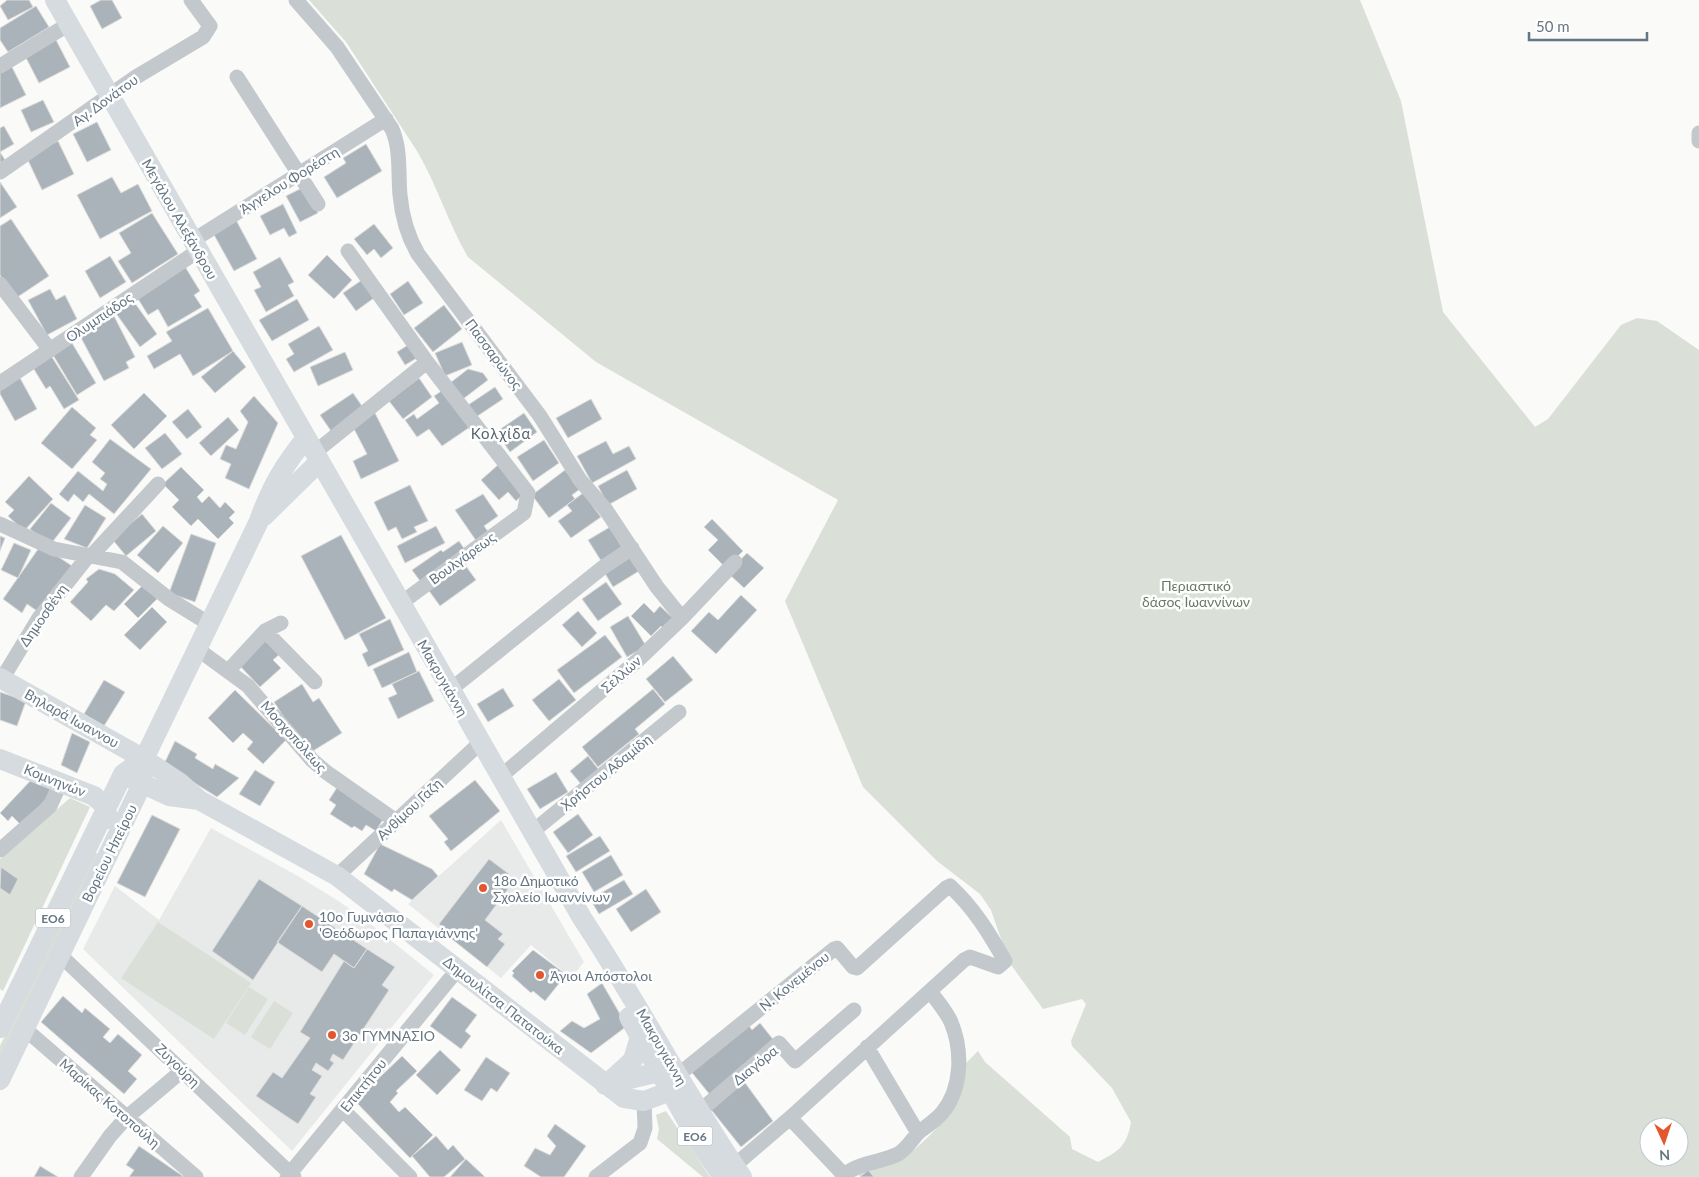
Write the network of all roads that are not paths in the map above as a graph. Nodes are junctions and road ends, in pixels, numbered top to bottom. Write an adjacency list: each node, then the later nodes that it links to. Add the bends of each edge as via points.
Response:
1 (55, 0): 4 (main road, Μεγάλου Αλεξάνδρου)
2 (191, 0): 7 (street, Αγ. Δονάτου, via 209,22 210,30 199,41 144,72)
3 (296, 0): 8 (street, Πασσαρώνος, via 337,47)
4 (69, 24): 5 (street); 7 (main road, Μεγάλου Αλεξάνδρου)
5 (0, 66)
6 (237, 77): 12 (street)
7 (110, 96): 11 (street, Αγ. Δονάτου); 14 (main road, Μεγάλου Αλεξάνδρου)
8 (386, 119): 12 (street, Άγγελου Φορέστη); 25 (street, Πασσαρώνος, via 396,144 400,195 410,240 540,416 580,480)
9 (1699, 133): 10 (street)
10 (1699, 141)
11 (0, 172)
12 (300, 174): 13 (street); 14 (street, Άγγελου Φορέστη)
13 (318, 204)
14 (195, 246): 17 (street, Ολυμπιάδος); 20 (main road, Μεγάλου Αλεξάνδρου)
15 (348, 251): 18 (street)
16 (0, 284): 17 (street)
17 (50, 350): 19 (street, Ολυμπιάδος)
18 (427, 362): 20 (street); 28 (street, Βουλγάρεως, via 528,493 524,513)
19 (0, 384)
20 (313, 451): 22 (main road, Βορείου Ηπείρου); 22 (main road, Βορείου Ηπείρου, via 279,474); 28 (main road, Μακρυγιάννη)
21 (158, 484): 26 (street, Δημοσθένη)
22 (259, 520): 31 (main road, Βορείου Ηπείρου)
23 (0, 524): 26 (street, via 54,549)
24 (109, 524): 26 (street)
25 (632, 548): 29 (street, Πασσαρώνος); 37 (street, via 602,568)
26 (89, 555): 31 (street, via 122,562 169,599); 35 (street, Δημοσθένη, via 39,618)
27 (734, 562): 29 (street, Σελλών)
28 (401, 603): 37 (main road, Μακρυγιάννη)
29 (682, 618): 43 (street, Σελλών, via 638,660)
30 (281, 622): 32 (street)
31 (208, 623): 33 (main road, Βορείου Ηπείρου)
32 (265, 631): 34 (street); 36 (street)
33 (196, 648): 34 (street, Μοσχοπόλεως); 41 (main road, Βορείου Ηπείρου)
34 (229, 670): 48 (street, Μοσχοπόλεως, via 254,692 326,772)
35 (1, 678): 41 (main road, Βηλαρά Ιωαννου)
36 (315, 682)
37 (450, 690): 39 (main road, Μακρυγιάννη)
38 (679, 712): 49 (street, Χρήστου Αδαμίδη)
39 (480, 743): 43 (main road, Μακρυγιάννη); 48 (street, Ανθίμου Γαζη)
40 (0, 759): 44 (main road, Κομνηνών)
41 (144, 759): 42 (main road, Βορείου Ηπείρου / ΕΟ6); 45 (main road, Βορείου Ηπείρου / ΕΟ6); 46 (main road, Δημουλίτσα Πατατούκα)
42 (123, 774): 45 (main road, Δημουλίτσα Πατατούκα); 47 (main road, Βορείου Ηπείρου / ΕΟ6)
43 (500, 777): 49 (main road, Μακρυγιάννη)
44 (61, 782): 47 (main road, Κομνηνών, via 94,796); 51 (street, via 50,806)
45 (142, 784): 46 (main road, Δημουλίτσα Πατατούκα, via 169,796); 50 (main road, Βορείου Ηπείρου / ΕΟ6)
46 (199, 800): 52 (main road, Δημουλίτσα Πατατούκα)
47 (106, 808): 50 (main road); 58 (main road, Βορείου Ηπείρου / ΕΟ6)
48 (396, 821): 52 (street, Ανθίμου Γαζη)
49 (532, 832): 53 (main road, Μακρυγιάννη)
50 (116, 840): 54 (main road, Βορείου Ηπείρου / ΕΟ6)
51 (0, 850)
52 (337, 876): 55 (main road, Δημουλίτσα Πατατούκα)
53 (582, 918): 60 (main road, Μακρυγιάννη, via 614,991); 63 (main road, Μακρυγιάννη, via 620,975)
54 (60, 955): 59 (main road, Βορείου Ηπείρου / ΕΟ6); 62 (street, Ζυγούρη)
55 (458, 968): 65 (main road, Δημουλίτσα Πατατούκα); 67 (street, Επικτήτου)
56 (930, 991): 61 (street); 63 (street, Ν. Κονεμένου, via 970,957 998,967 1005,961 974,910 950,886 857,968 837,948 834,949); 71 (street, via 954,1031 958,1047 957,1079 948,1104)
57 (854, 1010): 68 (street, Διαγόρα, via 795,1061 779,1043)
58 (0, 1028)
59 (25, 1029): 64 (main road, Βορείου Ηπείρου / ΕΟ6); 69 (street, Μαρίκας Κοτοπούλη)
60 (640, 1037): 63 (main road, Μακρυγιάννη); 65 (main road, via 633,1060)
61 (867, 1047): 70 (street); 71 (street)
62 (183, 1070): 69 (street); 73 (street, Ζυγούρη)
63 (673, 1078): 65 (main road); 66 (main road, Δημουλίτσα Πατατούκα); 68 (main road, Μακρυγιάννη / ΕΟ6); 72 (main road, Μακρυγιάννη / ΕΟ6, via 700,1144)
64 (0, 1080)
65 (605, 1085): 66 (main road, Δημουλίτσα Πατατούκα, via 624,1098)
66 (644, 1101): 78 (street, via 644,1128 640,1143)
67 (343, 1110): 73 (street, Επικτήτου); 77 (street)
68 (700, 1111): 72 (main road, Μακρυγιάννη / ΕΟ6)
69 (126, 1118): 75 (street); 76 (street, Μαρίκας Κοτοπούλη)
70 (790, 1118): 72 (street); 74 (street)
71 (918, 1133): 74 (street, via 900,1153 857,1167)
72 (733, 1173)
73 (290, 1176)
74 (843, 1176)
75 (81, 1177)
76 (196, 1177)
77 (410, 1177)
78 (596, 1177)

